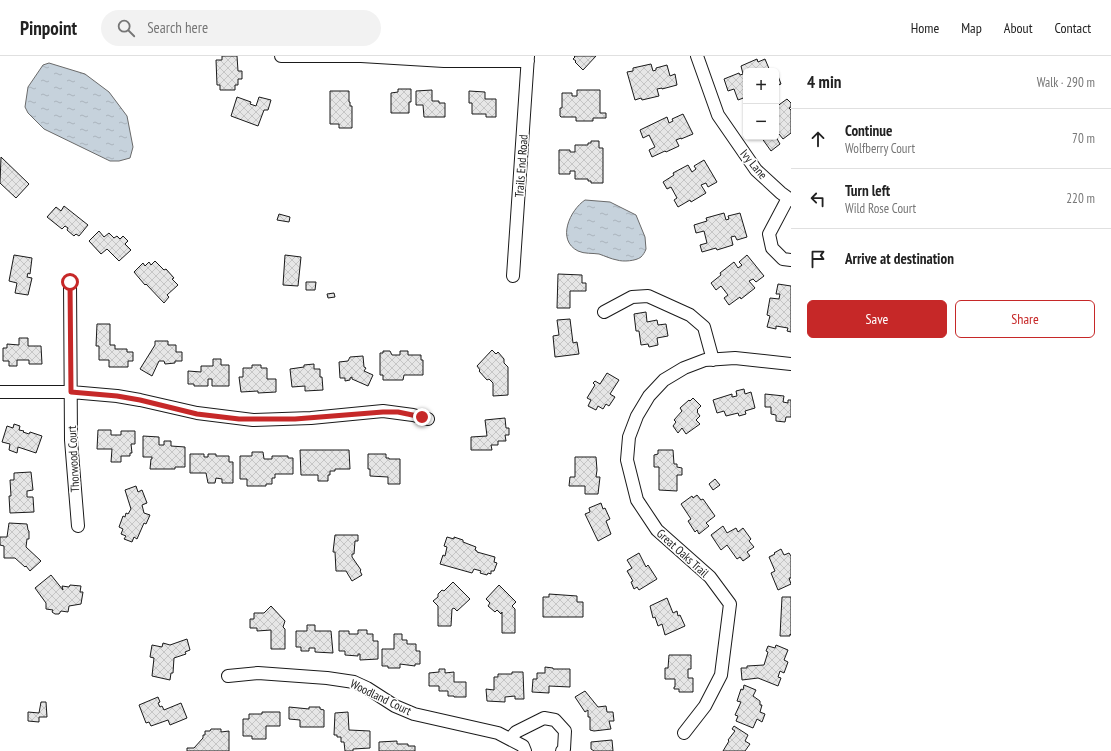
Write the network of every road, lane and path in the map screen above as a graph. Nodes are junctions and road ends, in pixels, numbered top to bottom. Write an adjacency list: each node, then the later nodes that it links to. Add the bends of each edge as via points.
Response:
1 (281, 56): 3 (street, via 361,56 444,61)
2 (697, 56): 4 (street, Ivy Lane, via 718,115 756,170)
3 (528, 59): 6 (street, Trails End Road)
4 (790, 199): 5 (street, via 769,234 772,248 783,259)
5 (791, 260)
6 (513, 276)
7 (70, 282): 12 (street, Thorwood Court)
8 (604, 312): 9 (street, via 632,297 648,296 690,315 704,327)
9 (713, 360): 10 (street, Great Oaks Trail, via 735,358); 16 (street, Great Oaks Trail, via 705,360 684,368 664,380 649,396 637,416 629,437 627,460 637,500 657,530 710,577 730,604 721,676 705,706)
10 (791, 364)
11 (0, 392): 12 (street)
12 (71, 392): 13 (street, via 117,396 197,414 239,419 303,419 383,412); 14 (street, Thorwood Court, via 72,469)
13 (428, 419)
14 (78, 526)
15 (228, 676): 17 (street, Woodland Court, via 258,674 341,679 367,688 395,706 414,714 498,732)
16 (684, 732)
17 (510, 740): 18 (street, Woodland Court, via 523,746); 19 (street, via 516,732 544,718 555,720 565,731)
18 (526, 751)
19 (562, 751)

